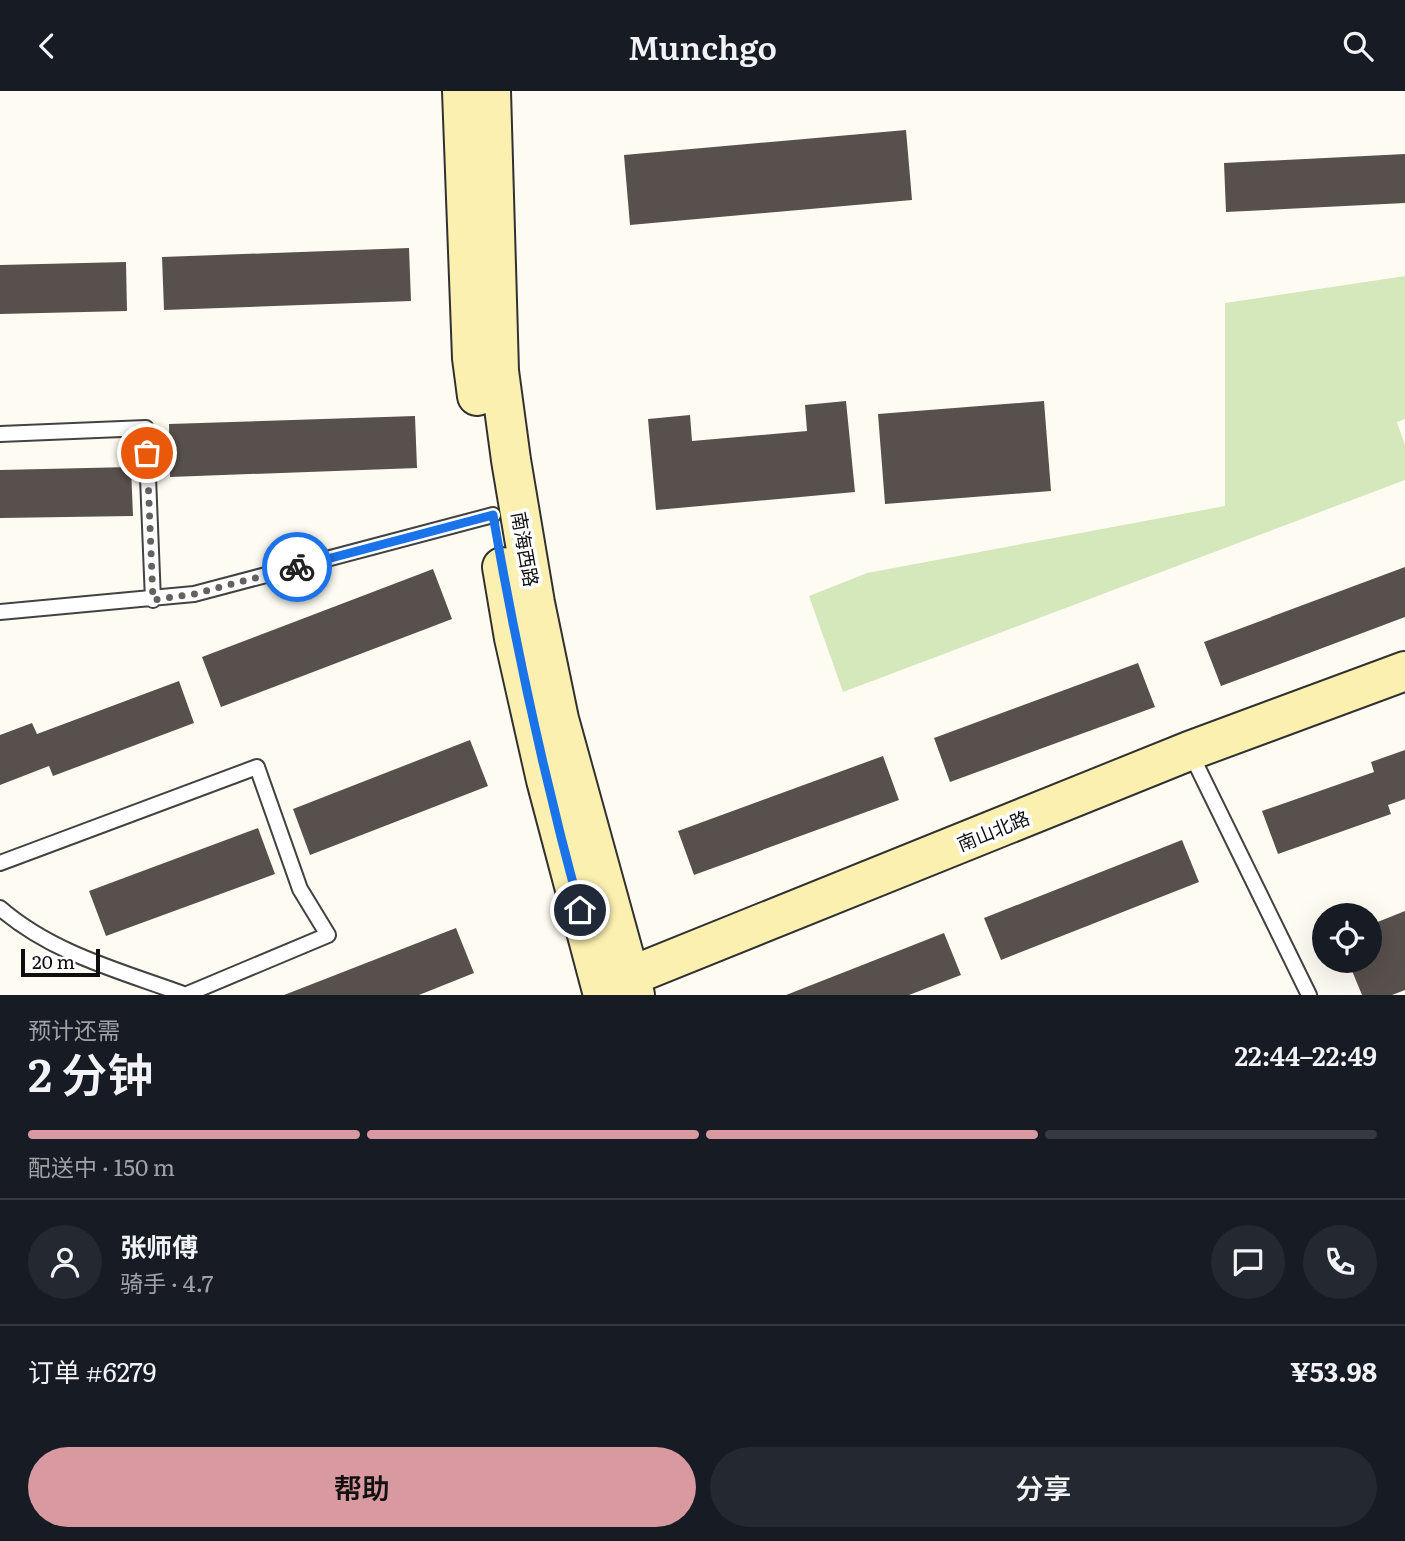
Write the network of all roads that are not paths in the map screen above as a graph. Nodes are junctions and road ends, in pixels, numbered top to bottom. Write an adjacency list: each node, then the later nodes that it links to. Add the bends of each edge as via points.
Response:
1 (462, 91): 4 (street, 南海西路, via 472,358)
2 (491, 91): 11 (street, 南海西路, via 499,371 535,603)
3 (0, 434): 5 (lane, via 146,428)
4 (493, 515): 5 (lane, via 194,594); 11 (street, 南海西路, via 543,767)
5 (153, 600): 6 (lane)
6 (0, 613)
7 (1405, 671): 8 (street, 南山北路)
8 (1189, 751): 11 (street, 南山北路); 13 (lane)
9 (0, 863): 12 (lane, via 257,767 300,889 328,935)
10 (0, 908): 12 (lane, via 55,947)
11 (610, 990)
12 (186, 995)
13 (1309, 995)

